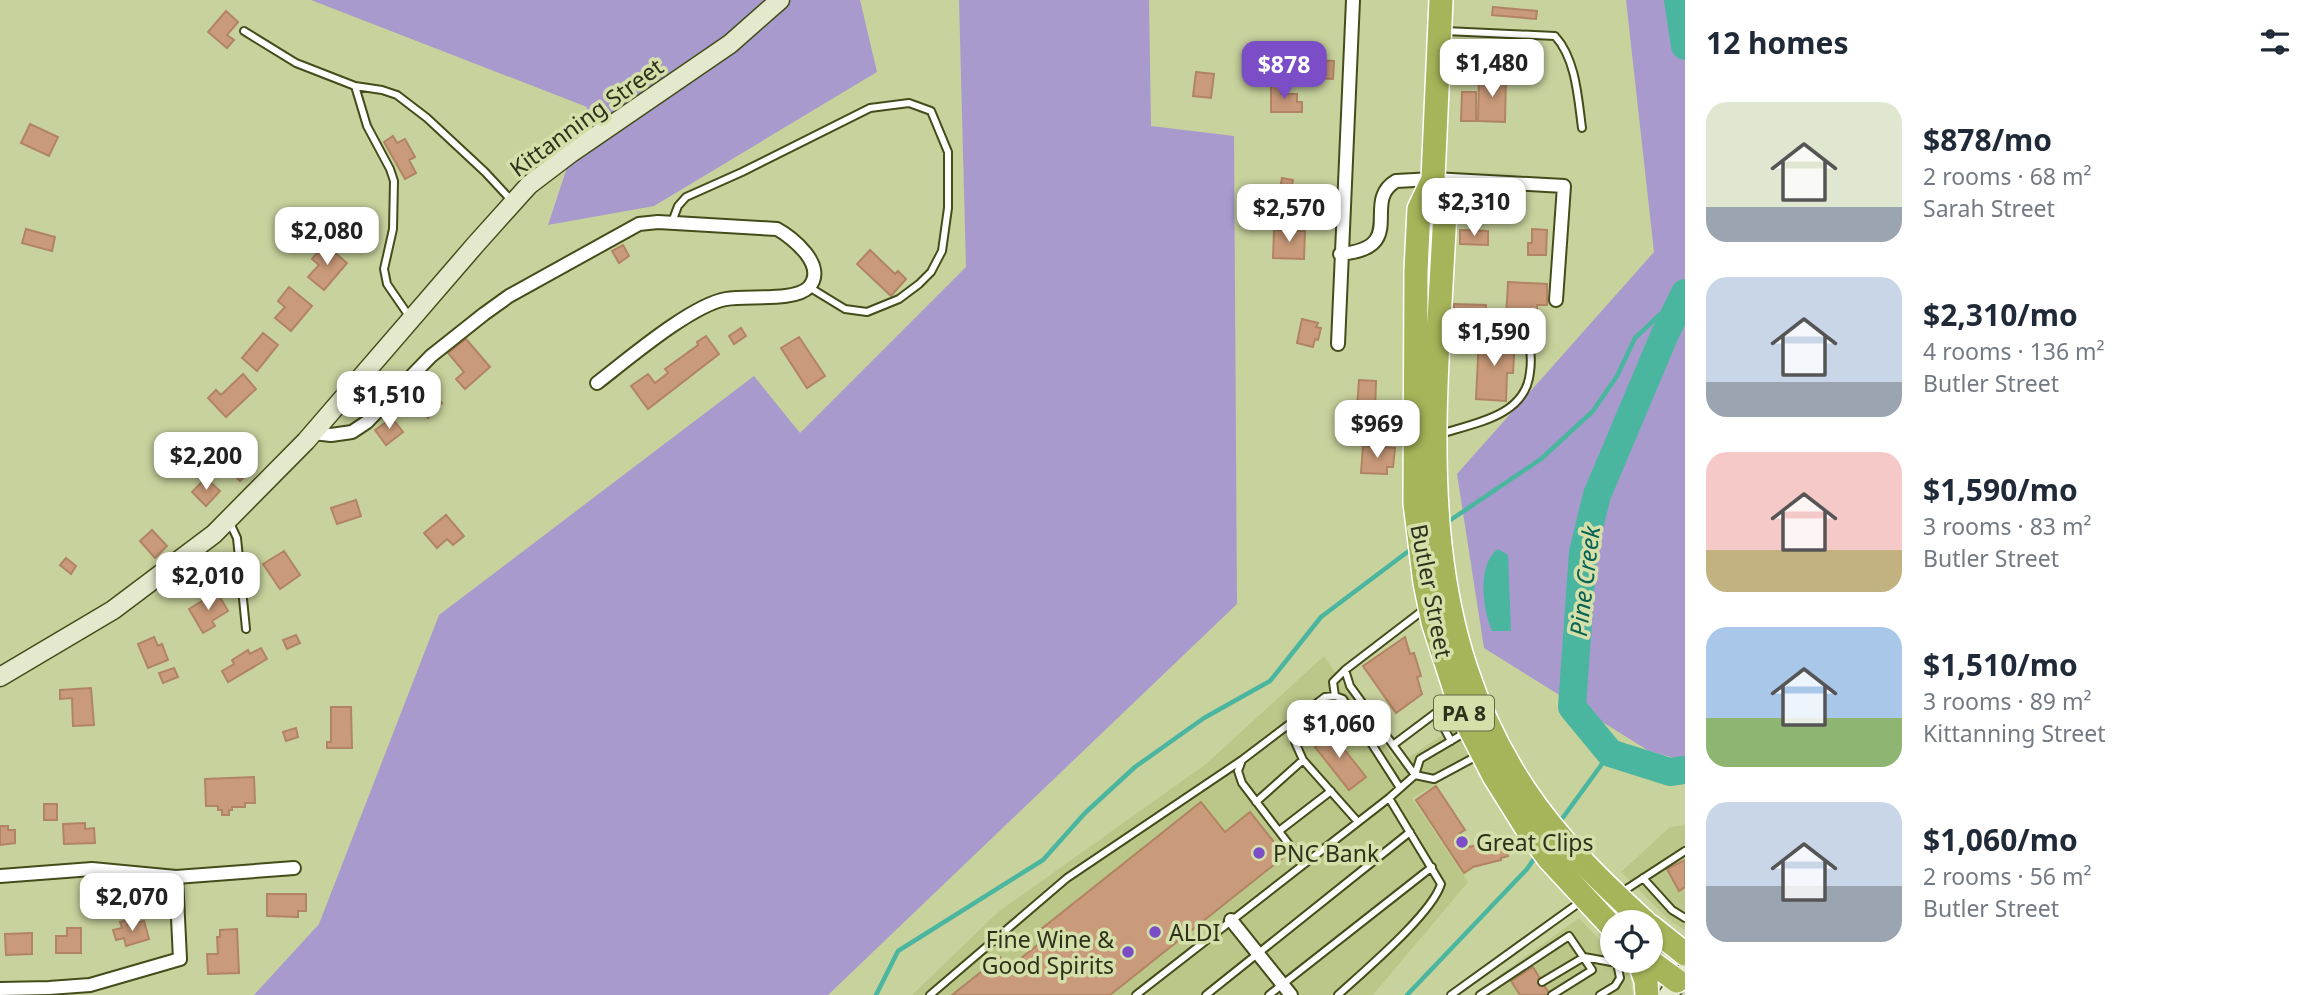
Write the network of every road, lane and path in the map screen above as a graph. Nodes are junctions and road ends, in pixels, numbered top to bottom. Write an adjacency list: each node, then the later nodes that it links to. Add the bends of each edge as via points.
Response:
1 (780, 0): 9 (street, Kittanning Street, via 730,44 571,153)
2 (1353, 0): 11 (street)
3 (1441, 0): 5 (highway, Butler Street / PA 8)
4 (244, 31): 6 (lane, via 296,63)
5 (1439, 31): 7 (lane, via 1555,36 1572,71); 8 (highway, Butler Street / PA 8)
6 (355, 86): 9 (lane, via 397,95 485,172); 14 (lane, via 367,126 394,181 393,229 384,269 387,284)
7 (1582, 128)
8 (1433, 180): 11 (street, via 1405,179 1391,184 1384,193 1375,242 1363,251); 13 (street, via 1564,186); 15 (highway, Butler Street / PA 8, via 1445,210); 21 (highway, Butler Street / PA 8, via 1419,209 1415,503)
9 (513, 203): 14 (street, Kittanning Street)
10 (672, 222): 12 (street, via 777,229 794,238 813,267); 12 (lane, via 686,197 870,108 908,103 930,111 948,152 942,251 931,272 899,299 867,312 845,309); 18 (street, via 639,225 509,296 431,356 352,432)
11 (1340, 254): 16 (street)
12 (809, 287): 17 (street, via 795,295 725,299 708,305)
13 (1556, 300)
14 (412, 319): 18 (street, Kittanning Street)
15 (1439, 339): 19 (highway, Butler Street / PA 8); 19 (lane, via 1515,330 1526,334 1532,359 1529,385 1499,415)
16 (1338, 344)
17 (597, 383)
18 (313, 433): 20 (street, Kittanning Street)
19 (1435, 435): 21 (highway, Butler Street / PA 8)
20 (228, 520): 22 (lane, via 237,538); 24 (street, Kittanning Street, via 113,610)
21 (1432, 587): 23 (lane); 26 (highway, Butler Street / PA 8); 40 (highway, Butler Street / PA 8, via 1460,646 1487,721)
22 (246, 629)
23 (1345, 670): 25 (lane, via 1333,682); 30 (lane, via 1350,685)
24 (0, 677)
25 (1335, 696): 28 (lane, via 1325,697); 35 (lane, via 1343,699)
26 (1457, 698): 27 (lane); 29 (highway, Butler Street / PA 8)
27 (1436, 713): 29 (lane); 30 (lane)
28 (1292, 722): 32 (lane); 33 (lane)
29 (1460, 735): 31 (highway, Butler Street / PA 8); 34 (lane, via 1420,759)
30 (1393, 745): 34 (lane)
31 (1482, 754): 34 (lane, via 1434,779); 40 (highway, Butler Street / PA 8)
32 (1242, 760): 38 (lane, via 1238,771); 66 (lane, via 1068,878)
33 (1303, 760): 36 (lane); 38 (lane)
34 (1415, 775): 35 (lane)
35 (1400, 788): 37 (lane)
36 (1331, 792): 39 (lane); 41 (lane)
37 (1389, 798): 39 (lane); 42 (lane)
38 (1256, 802): 41 (lane)
39 (1358, 822): 44 (lane)
40 (1537, 825): 50 (highway, Butler Street / PA 8); 51 (highway, Butler Street / PA 8)
41 (1279, 831): 44 (lane)
42 (1410, 832): 45 (lane); 57 (lane)
43 (1685, 851): 49 (lane)
44 (1304, 864): 55 (lane)
45 (1432, 867): 65 (lane); 70 (lane, via 1441,884 1436,897)
46 (294, 868): 48 (street)
47 (0, 876): 48 (street, via 92,869)
48 (176, 877): 64 (street, via 180,959 90,985)
49 (1643, 878): 51 (lane); 54 (lane)
50 (1578, 892): 53 (highway, PA 8); 71 (lane)
51 (1617, 896): 52 (highway, PA 8)
52 (1633, 910)
53 (1600, 915)
54 (1685, 918)
55 (1231, 920): 57 (street); 67 (lane)
56 (1663, 936): 58 (highway)
57 (1258, 953): 65 (street); 68 (lane)
58 (1685, 954)
59 (1584, 957): 62 (lane); 72 (lane, via 1569,936); 73 (lane, via 1592,970); 74 (lane, via 1617,963 1620,978)
60 (1663, 972): 63 (highway)
61 (1643, 973): 75 (highway)
62 (1542, 982)
63 (1677, 983)
64 (0, 989)
65 (1287, 990): 69 (lane)
66 (930, 995)
67 (1136, 995)
68 (1206, 995)
69 (1269, 995)
70 (1338, 995)
71 (1451, 995)
72 (1480, 995)
73 (1552, 995)
74 (1600, 995)
75 (1647, 995)

